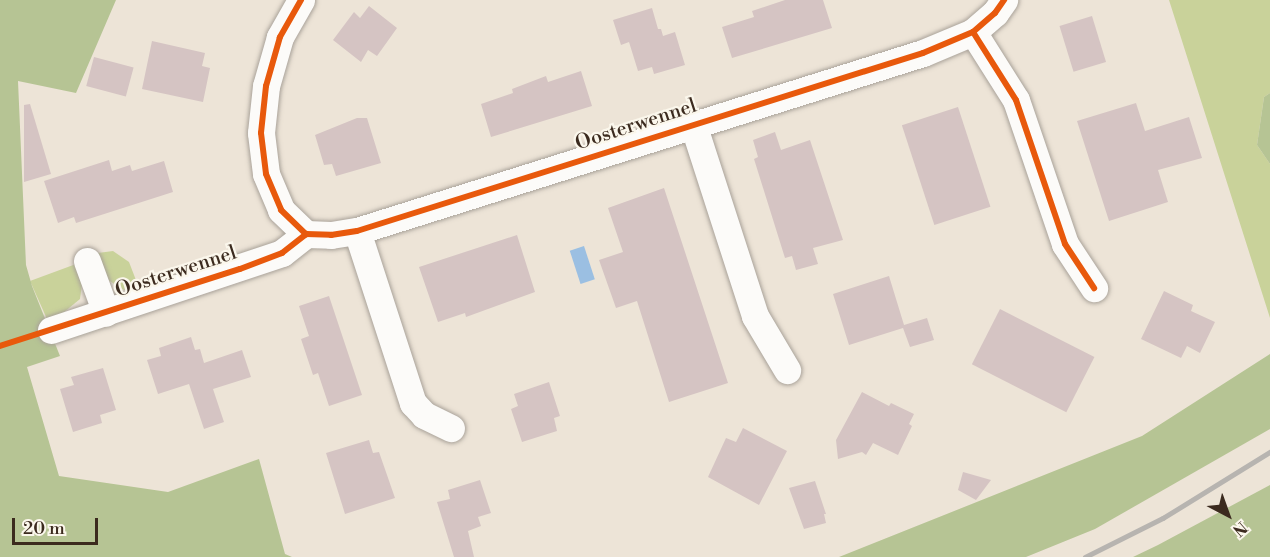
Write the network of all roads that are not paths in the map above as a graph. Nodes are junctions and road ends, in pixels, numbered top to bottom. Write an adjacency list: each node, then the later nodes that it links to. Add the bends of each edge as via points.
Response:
1 (301, 0): 6 (street, via 280,37 266,86 261,134 266,174 281,210)
2 (1004, 0): 3 (street, Oosterwennel)
3 (973, 32): 4 (street, Oosterwennel, via 923,53); 8 (street, via 1016,100 1065,244)
4 (693, 124): 5 (street, Oosterwennel); 11 (street, Oosterwennel, via 755,316)
5 (357, 231): 6 (street, Oosterwennel); 12 (street, via 413,403 424,415)
6 (306, 234): 9 (street, Oosterwennel, via 282,253)
7 (87, 261): 9 (street, Oosterwennel)
8 (1094, 288)
9 (106, 313): 10 (street, Oosterwennel)
10 (51, 330)
11 (787, 370)
12 (451, 428)

